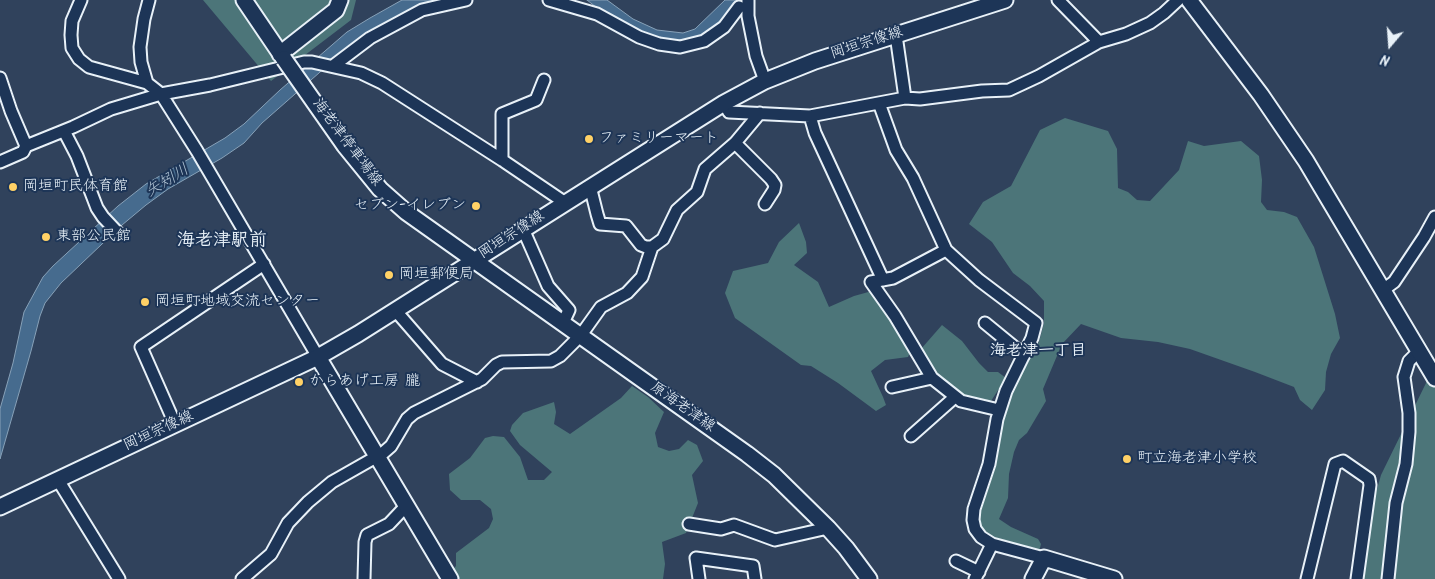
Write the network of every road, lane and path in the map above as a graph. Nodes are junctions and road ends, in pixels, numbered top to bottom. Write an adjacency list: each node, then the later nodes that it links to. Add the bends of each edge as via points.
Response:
1 (81, 0): 19 (street, via 72,21 71,35 72,48 78,59 89,67)
2 (149, 0): 19 (street, via 140,47)
3 (244, 0): 14 (main road, 海老津停車場線)
4 (340, 0): 14 (main road, via 336,10)
5 (466, 0): 15 (street, via 422,10 370,38)
6 (548, 0): 11 (street, via 597,14 639,37 680,47 704,41 724,27)
7 (1005, 0): 12 (main road, 岡垣宗像線)
8 (1058, 0): 13 (street)
9 (1178, 0): 13 (street, via 1150,23)
10 (1189, 0): 43 (main road, via 1295,145)
11 (741, 4): 18 (street)
12 (896, 35): 18 (main road, 岡垣宗像線); 21 (street)
13 (1099, 42): 21 (street, via 1009,90)
14 (282, 56): 40 (main road, 海老津停車場線, bridge, via 345,146 380,189)
15 (333, 66): 20 (street, via 304,62); 29 (street, via 361,73 382,83)
16 (0, 78): 28 (street)
17 (544, 80): 29 (street, via 536,100 502,114)
18 (765, 81): 22 (main road, 岡垣宗像線)
19 (147, 83): 20 (street)
20 (161, 94): 26 (street, via 111,109); 41 (street)
21 (905, 98): 23 (street)
22 (724, 102): 24 (street, via 729,112); 31 (main road, 岡垣宗像線)
23 (879, 103): 25 (street); 39 (street, via 896,150 914,178)
24 (760, 113): 25 (street); 27 (street)
25 (810, 116): 42 (street)
26 (64, 131): 28 (street); 36 (street, via 97,208)
27 (735, 143): 33 (street, via 775,185); 38 (street, via 705,169 697,192 678,210 663,239)
28 (26, 146): 30 (street, via 23,152)
29 (502, 160): 32 (street)
30 (0, 162)
31 (590, 186): 32 (main road, 岡垣宗像線); 38 (street, via 600,224 626,226 642,245)
32 (564, 202): 35 (main road, 岡垣宗像線)
33 (765, 204)
34 (1435, 217): 37 (street)
35 (523, 229): 40 (main road, 岡垣宗像線); 45 (street, via 548,286 569,310)
36 (118, 233)
37 (1430, 239): 43 (street, via 1394,282)
38 (652, 247): 47 (street, via 642,277 627,292 601,307)
39 (946, 250): 42 (street); 49 (street, via 1016,310 1036,323)
40 (473, 261): 44 (main road, 岡垣宗像線); 45 (main road, 原海老津線)
41 (264, 264): 50 (street); 57 (street, via 141,347)
42 (883, 280): 51 (street, via 871,282)
43 (1383, 290): 48 (main road)
44 (395, 310): 50 (main road, 岡垣宗像線); 53 (street, via 442,364)
45 (563, 323): 47 (main road, 原海老津線)
46 (985, 324): 49 (street)
47 (581, 336): 53 (street, via 552,361 502,362); 64 (main road, 原海老津線, via 747,454 786,486)
48 (1419, 351): 52 (main road); 80 (street, via 1409,361 1404,377 1409,432 1406,464 1396,503)
49 (1024, 355): 56 (street)
50 (318, 357): 57 (main road, 岡垣宗像線); 59 (main road)
51 (932, 378): 54 (street); 55 (street)
52 (1435, 378)
53 (477, 382): 59 (street, via 414,413 391,446)
54 (892, 387)
55 (955, 397): 56 (street); 58 (street)
56 (999, 410): 65 (street, via 989,464 974,514 975,529)
57 (176, 424): 60 (main road, 岡垣宗像線)
58 (911, 436)
59 (376, 456): 61 (main road); 70 (street, via 332,482 308,502 288,523 271,554)
60 (58, 480): 62 (main road, 岡垣宗像線); 69 (street)
61 (406, 506): 71 (street, via 389,524 367,536); 72 (main road)
62 (0, 507)
63 (689, 524): 64 (street, via 721,529 734,525 775,540)
64 (828, 528): 75 (main road, 原海老津線)
65 (992, 544): 66 (street); 68 (street)
66 (1044, 558): 76 (main road); 77 (main road)
67 (956, 561): 68 (street)
68 (977, 576)
69 (119, 579)
70 (242, 579)
71 (364, 579)
72 (450, 579)
73 (700, 579): 74 (street, via 696,558 753,566)
74 (755, 579)
75 (869, 579)
76 (1034, 579)
77 (1114, 579)
78 (1307, 579): 79 (street, via 1335,464 1343,461 1369,479 1370,485)
79 (1357, 579)
80 (1388, 579)

